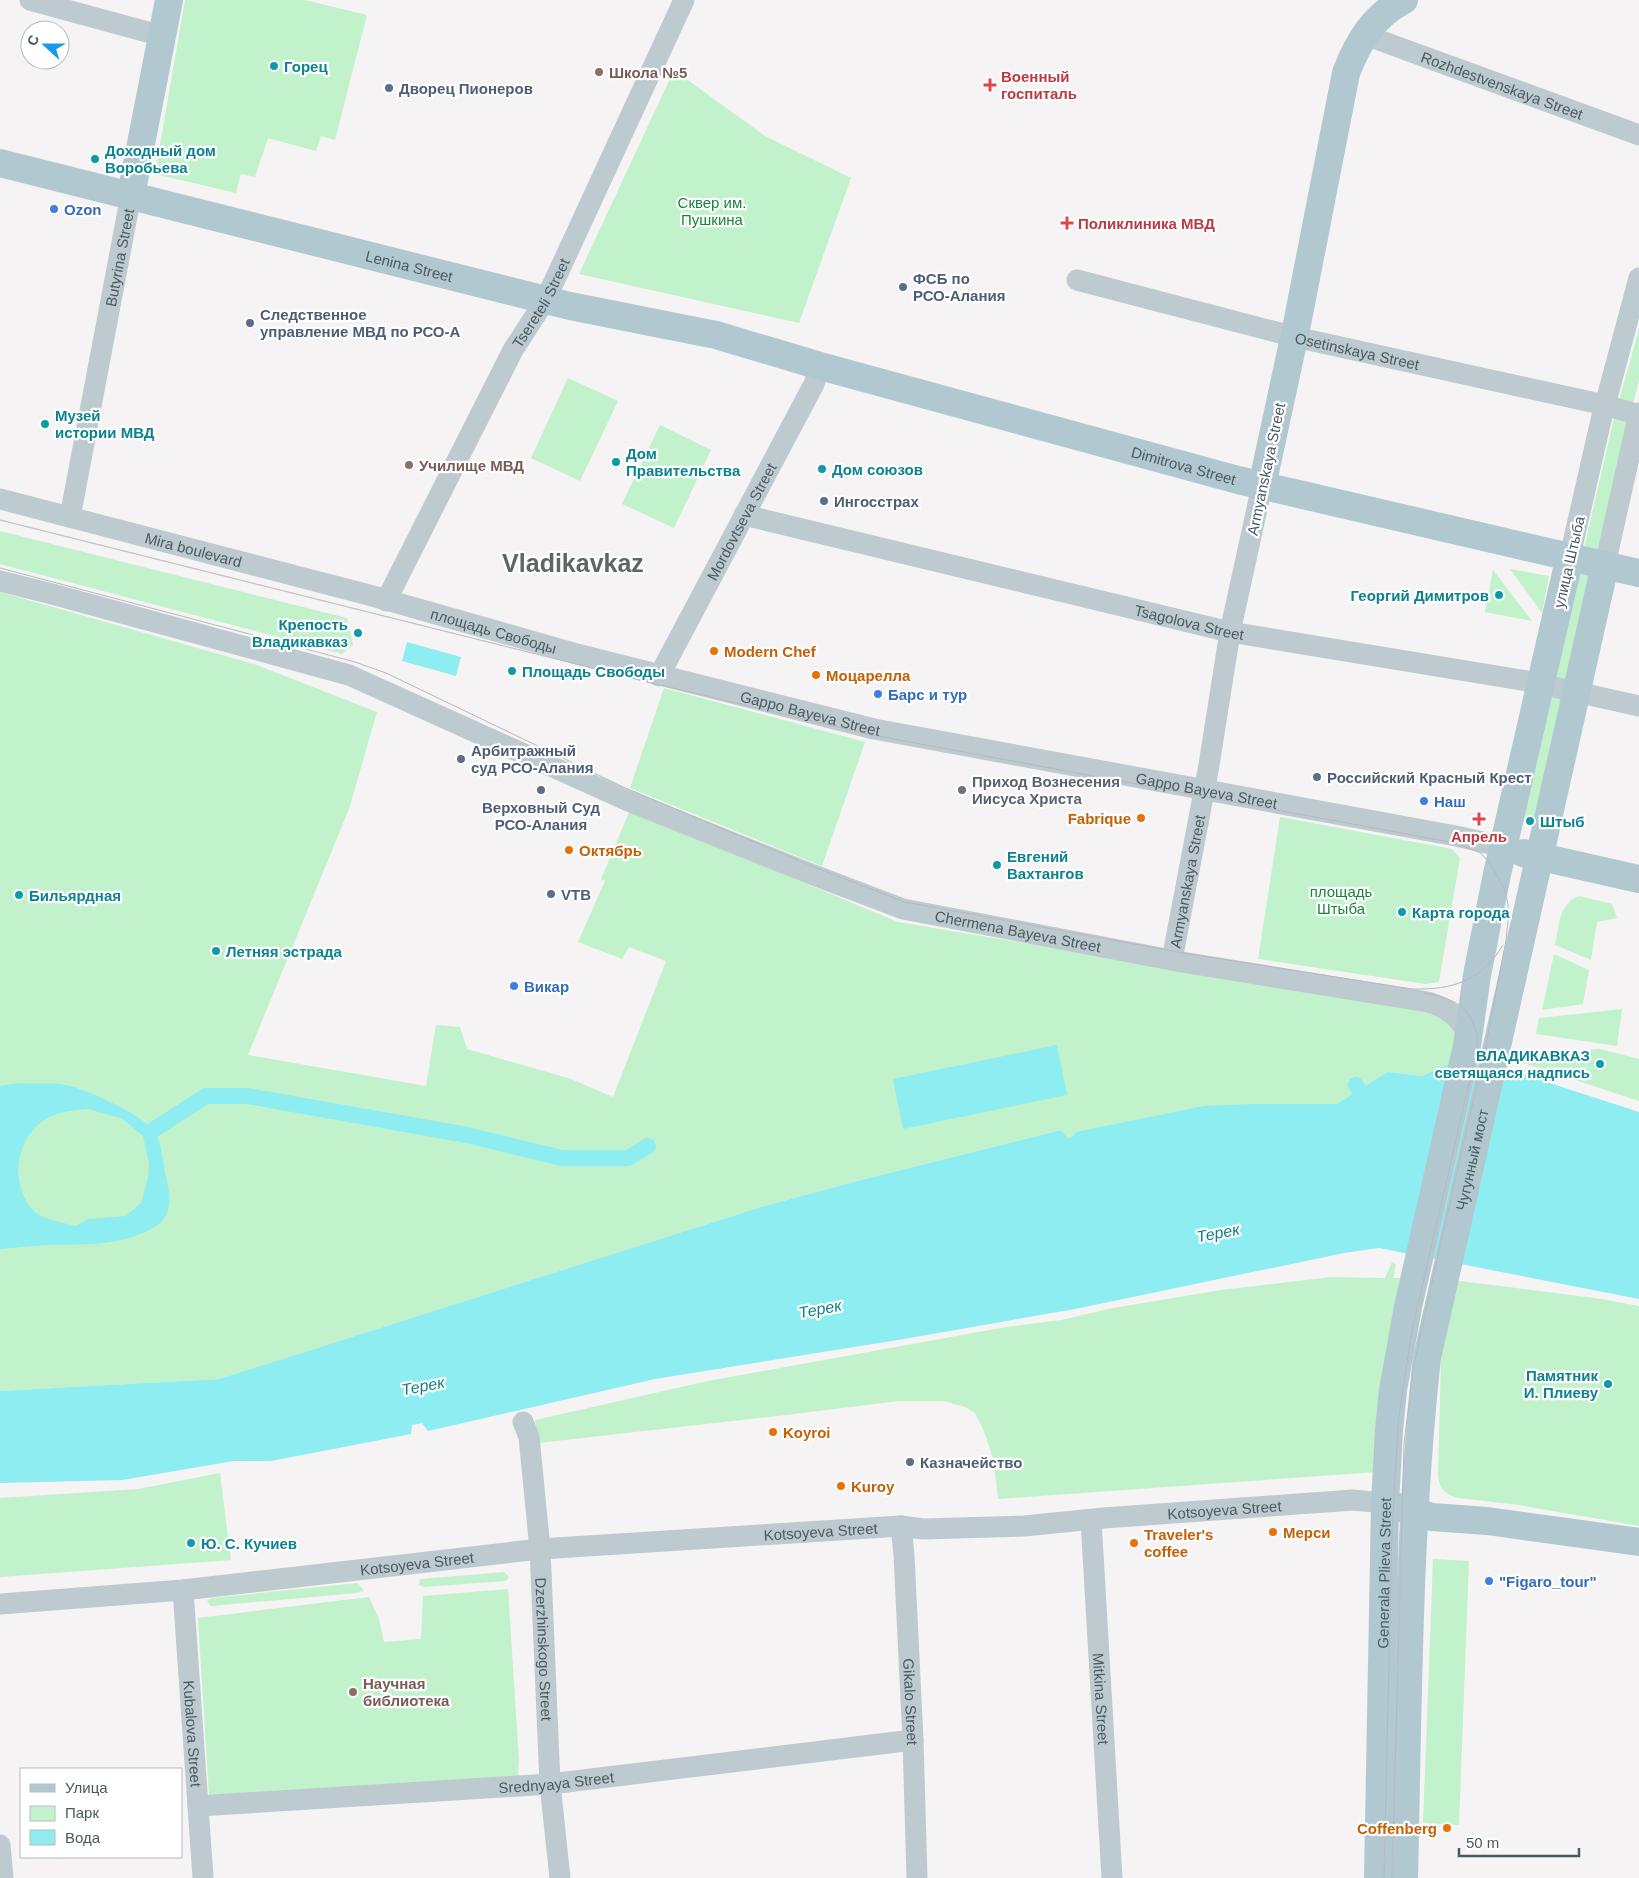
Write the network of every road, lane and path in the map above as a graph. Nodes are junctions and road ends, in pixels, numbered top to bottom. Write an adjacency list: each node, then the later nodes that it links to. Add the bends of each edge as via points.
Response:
1 (30, 0): 6 (street)
2 (169, 0): 6 (main road, Butyrina Street)
3 (684, 0): 12 (street, Tsereteli Street)
4 (1404, 0): 5 (main road, Armyanskaya Street, via 1383,14)
5 (1365, 34): 7 (street, Rozhdestvenskaya Street); 13 (main road, Armyanskaya Street, via 1346,73)
6 (162, 36): 9 (main road, Butyrina Street)
7 (1639, 135)
8 (0, 163): 9 (main road, Lenina Street)
9 (130, 195): 12 (main road, Lenina Street); 20 (street, Butyrina Street)
10 (1639, 278): 15 (street, улица Штыба)
11 (1077, 280): 13 (street, Osetinskaya Street)
12 (546, 299): 14 (main road, Lenina Street, via 716,335); 25 (street, Tsereteli Street, via 513,350)
13 (1295, 336): 15 (street, Osetinskaya Street); 17 (main road, Armyanskaya Street)
14 (820, 366): 17 (main road, Dimitrova Street); 19 (street, Mordovtseva Street, via 814,384)
15 (1605, 405): 16 (street, Osetinskaya Street); 21 (street, улица Штыба)
16 (1639, 414): 22 (street)
17 (1262, 486): 21 (main road, Dimitrova Street); 26 (street, Armyanskaya Street)
18 (0, 499): 20 (street, Mira boulevard)
19 (744, 515): 26 (street, Tsagolova Street); 27 (street, Mordovtseva Street)
20 (70, 517): 25 (street, Mira boulevard)
21 (1570, 556): 22 (main road, Dimitrova Street); 28 (main road, улица Штыба)
22 (1605, 565): 23 (main road, Dimitrova Street); 29 (main road)
23 (1639, 573)
24 (0, 581): 35 (street, Chermena Bayeva Street, via 349,675 617,796 903,909)
25 (386, 601): 27 (street, площадь Свободы)
26 (1230, 632): 28 (street, Tsagolova Street); 31 (street, Armyanskaya Street)
27 (659, 676): 31 (street, Gappo Bayeva Street, via 874,729)
28 (1541, 684): 29 (street, Tsagolova Street); 32 (main road, улица Штыба)
29 (1576, 692): 30 (street, Tsagolova Street); 33 (main road)
30 (1639, 706)
31 (1204, 790): 32 (street, Gappo Bayeva Street); 35 (street, Armyanskaya Street)
32 (1504, 847): 33 (main road, Gappo Bayeva Street); 36 (main road, Чугунный мост)
33 (1539, 858): 34 (main road, Gappo Bayeva Street); 38 (main road, Чугунный мост)
34 (1639, 879)
35 (1172, 960): 36 (street, Chermena Bayeva Street, via 1436,1004 1447,1008 1462,1022)
36 (1468, 1041): 37 (main road, Чугунный мост)
37 (1417, 1271): 40 (main road, Generala Plieva Street, via 1399,1347 1393,1390)
38 (1446, 1275): 41 (main road, Generala Plieva Street, via 1427,1358 1420,1419)
39 (523, 1422): 45 (street, Dzerzhinskogo Street, via 529,1437)
40 (1385, 1503): 41 (main road, Kotsoyeva Street); 42 (street, Kotsoyeva Street, via 1353,1500); 57 (main road, Generala Plieva Street)
41 (1416, 1511): 44 (main road, Kotsoyeva Street, via 1432,1517 1487,1521); 58 (main road, Generala Plieva Street)
42 (1091, 1520): 43 (street, Kotsoyeva Street, via 1024,1526 923,1529); 56 (street, Mitkina Street)
43 (901, 1526): 45 (street, Kotsoyeva Street); 48 (street, Gikalo Street)
44 (1639, 1542)
45 (540, 1549): 46 (street, Kotsoyeva Street); 49 (street, Dzerzhinskogo Street)
46 (183, 1590): 47 (street, Kotsoyeva Street); 50 (street, Kubalova Street)
47 (0, 1604)
48 (914, 1740): 49 (street, Srednyaya Street); 55 (street, Gikalo Street)
49 (550, 1784): 50 (street, Srednyaya Street); 54 (street, Dzerzhinskogo Street)
50 (198, 1806): 53 (street, Kubalova Street)
51 (0, 1846): 52 (street)
52 (3, 1878)
53 (203, 1878)
54 (560, 1878)
55 (917, 1878)
56 (1112, 1878)
57 (1378, 1878)
58 (1404, 1878)

